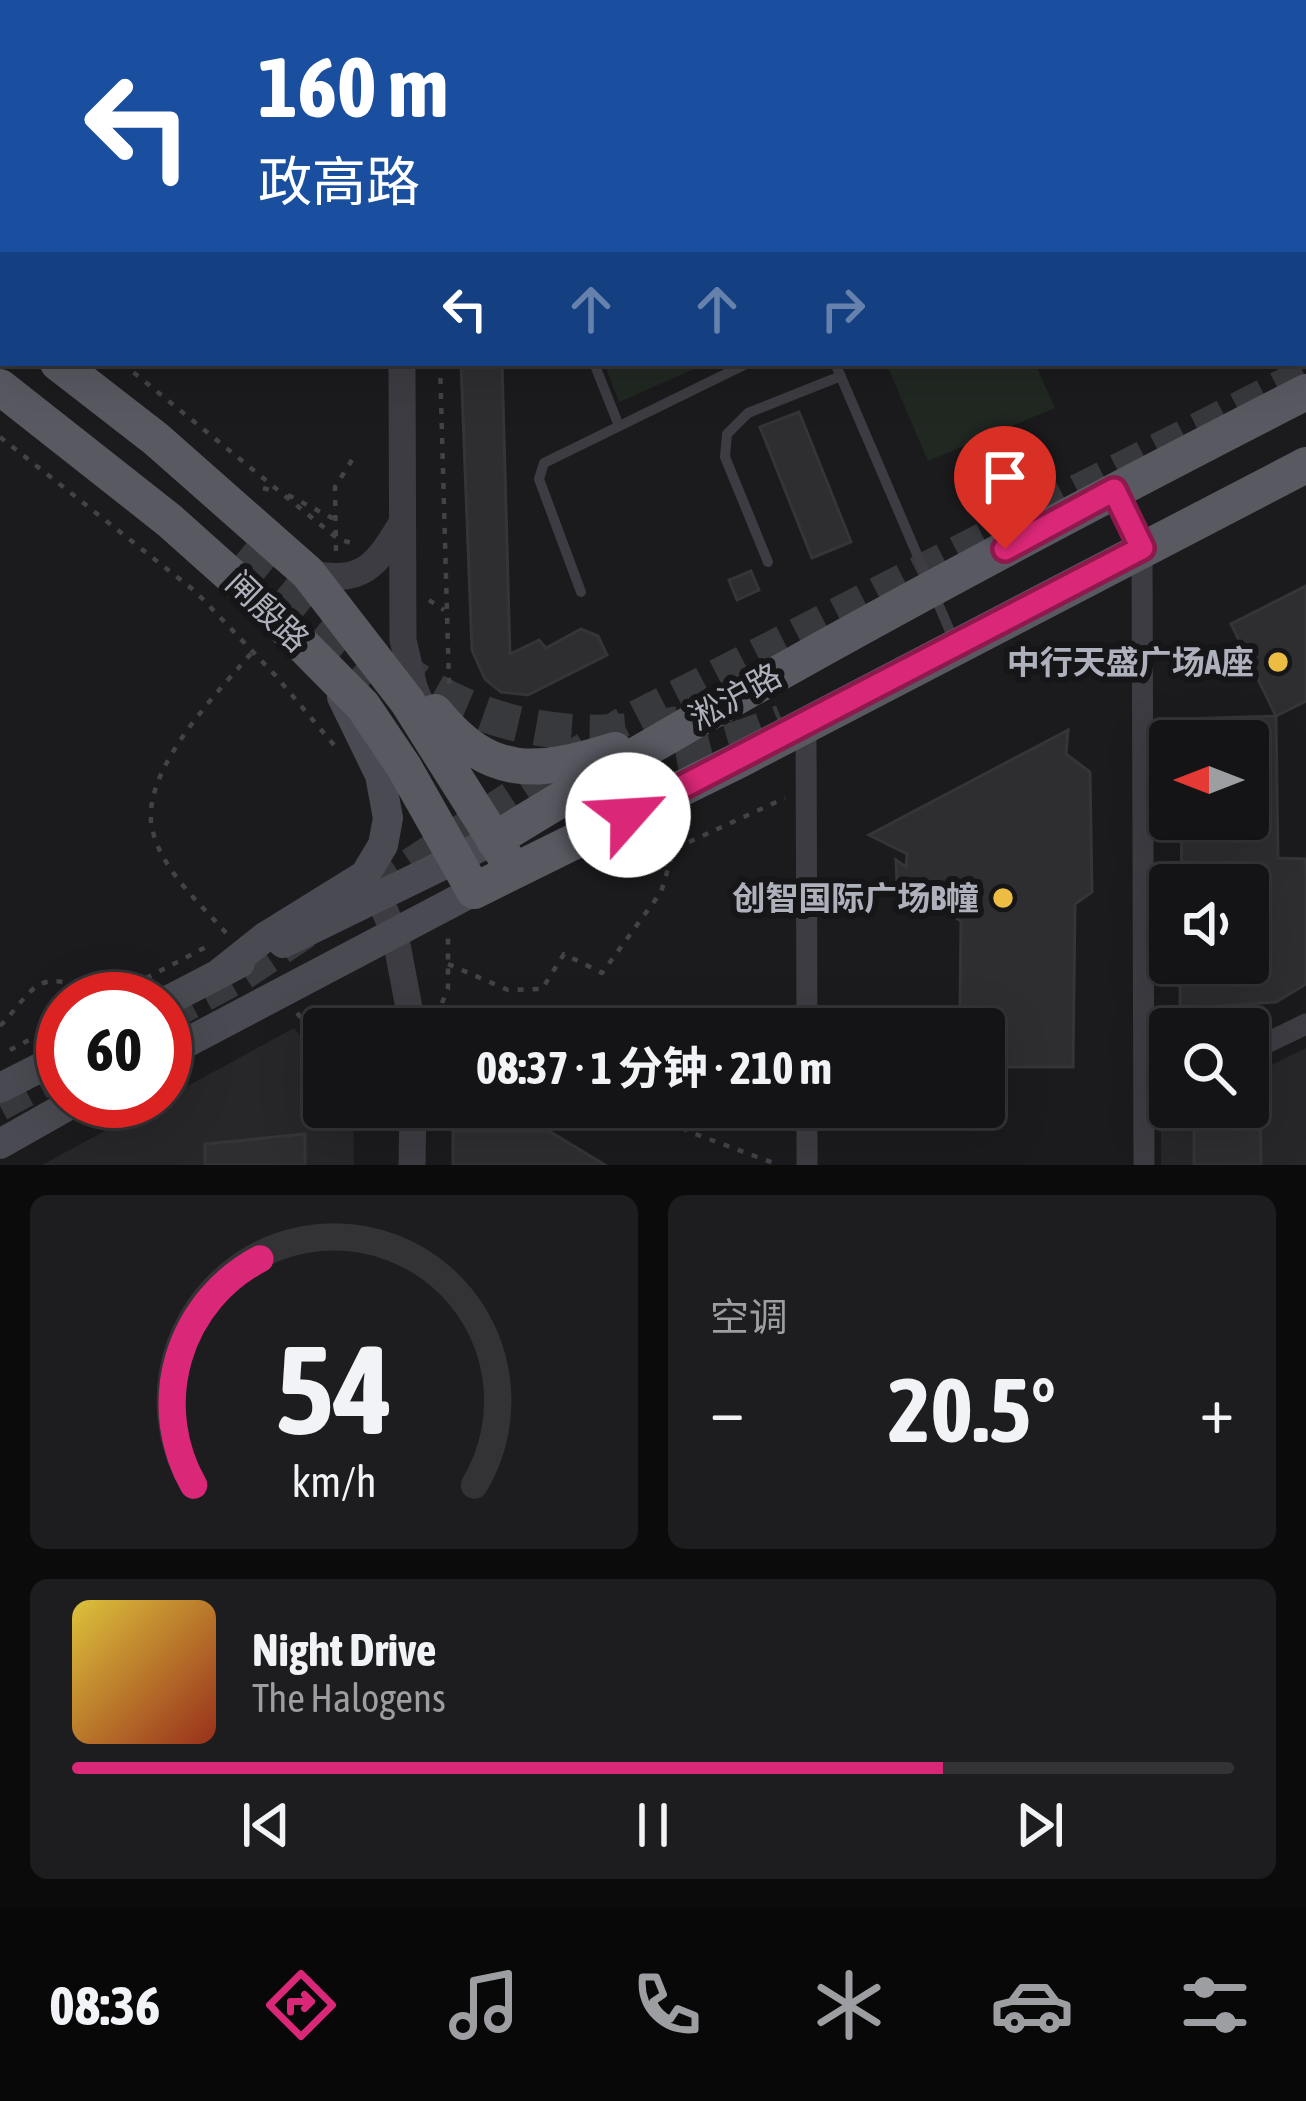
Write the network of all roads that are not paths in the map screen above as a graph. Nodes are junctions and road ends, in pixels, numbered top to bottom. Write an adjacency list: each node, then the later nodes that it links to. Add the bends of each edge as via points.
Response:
1 (35, 366): 6 (main road, via 76,412)
2 (62, 366): 16 (main road, 闸殷路)
3 (402, 366): 13 (street)
4 (595, 366): 10 (lane)
5 (742, 366): 10 (lane)
6 (0, 368)
7 (838, 369): 15 (lane, via 748,413 728,434 725,457); 17 (lane)
8 (0, 387): 21 (main road, 闸殷路, via 170,521)
9 (1306, 392): 12 (main road, 淞沪路)
10 (619, 426): 18 (lane, via 540,470)
11 (1306, 465): 14 (main road, 淞沪路)
12 (1114, 490): 14 (street); 17 (main road, 淞沪路)
13 (400, 526): 16 (street, via 370,569 344,576); 22 (street, via 403,640)
14 (1142, 548): 20 (main road, 淞沪路); 41 (street)
15 (768, 562)
16 (322, 565): 19 (main road, 闸殷路)
17 (933, 589): 20 (lane); 24 (main road, 淞沪路)
18 (581, 592)
19 (350, 626): 22 (main road); 25 (main road, 闸殷路)
20 (957, 646): 23 (main road, 淞沪路)
21 (328, 670): 28 (main road, 闸殷路, via 404,767); 31 (main road, via 380,775 388,818 383,845 365,874)
22 (414, 686): 24 (main road, via 457,739 490,761 568,765); 25 (street)
23 (806, 724): 27 (main road, 淞沪路); 34 (street)
24 (664, 735): 26 (main road, 淞沪路)
25 (444, 757): 26 (main road, 闸殷路)
26 (494, 840): 27 (main road, 闸殷路); 28 (main road, 淞沪路)
27 (514, 871): 28 (main road, 淞沪路)
28 (465, 876): 29 (main road, 淞沪路); 30 (main road, 淞沪路)
29 (379, 898): 30 (street); 31 (main road, 淞沪路)
30 (395, 934): 33 (street); 36 (main road, 淞沪路)
31 (221, 972): 32 (main road, 淞沪路)
32 (192, 988)
33 (419, 1008)
34 (807, 1008)
35 (1306, 1024): 37 (street)
36 (192, 1040)
37 (1269, 1042)
38 (36, 1070): 39 (main road)
39 (0, 1088)
40 (1149, 1099): 41 (street)
41 (1144, 1101): 48 (street)
42 (36, 1124): 45 (main road)
43 (412, 1128): 46 (street)
44 (807, 1128): 47 (street)
45 (0, 1144)
46 (412, 1165)
47 (807, 1165)
48 (1144, 1165)

